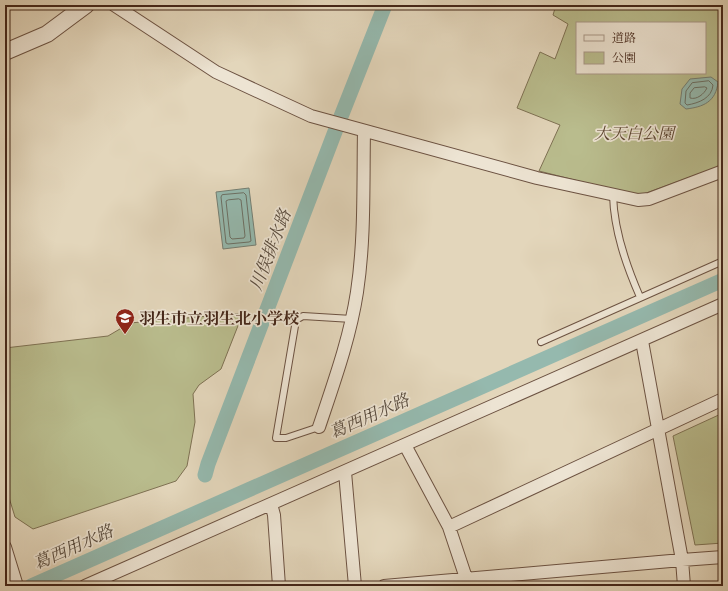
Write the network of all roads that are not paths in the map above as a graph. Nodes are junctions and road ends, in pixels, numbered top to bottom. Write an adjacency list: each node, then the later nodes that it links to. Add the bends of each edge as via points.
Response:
1 (86, 5): 3 (street, via 46,34)
2 (114, 5): 4 (street, via 216,72 312,116)
3 (5, 52)
4 (364, 131): 6 (street, via 537,178); 10 (street, via 363,225)
5 (723, 172): 6 (street, via 649,199 638,200)
6 (613, 195): 8 (lane, via 619,237)
7 (723, 261): 8 (lane)
8 (640, 298): 12 (lane)
9 (723, 304): 11 (street)
10 (352, 319): 14 (street); 14 (lane, via 303,316 296,320 276,438 286,438)
11 (642, 341): 15 (street); 16 (street)
12 (541, 342)
13 (723, 399): 15 (street)
14 (320, 426)
15 (658, 429): 19 (street); 22 (street)
16 (405, 445): 17 (street); 19 (street)
17 (345, 472): 18 (street); 27 (street)
18 (271, 504): 25 (street); 26 (street, via 274,514)
19 (449, 527): 23 (street)
20 (5, 547): 24 (street)
21 (723, 557): 22 (street)
22 (682, 560): 23 (street); 29 (street)
23 (466, 578): 28 (street)
24 (12, 579)
25 (86, 586)
26 (279, 586)
27 (355, 586)
28 (384, 586)
29 (684, 586)

